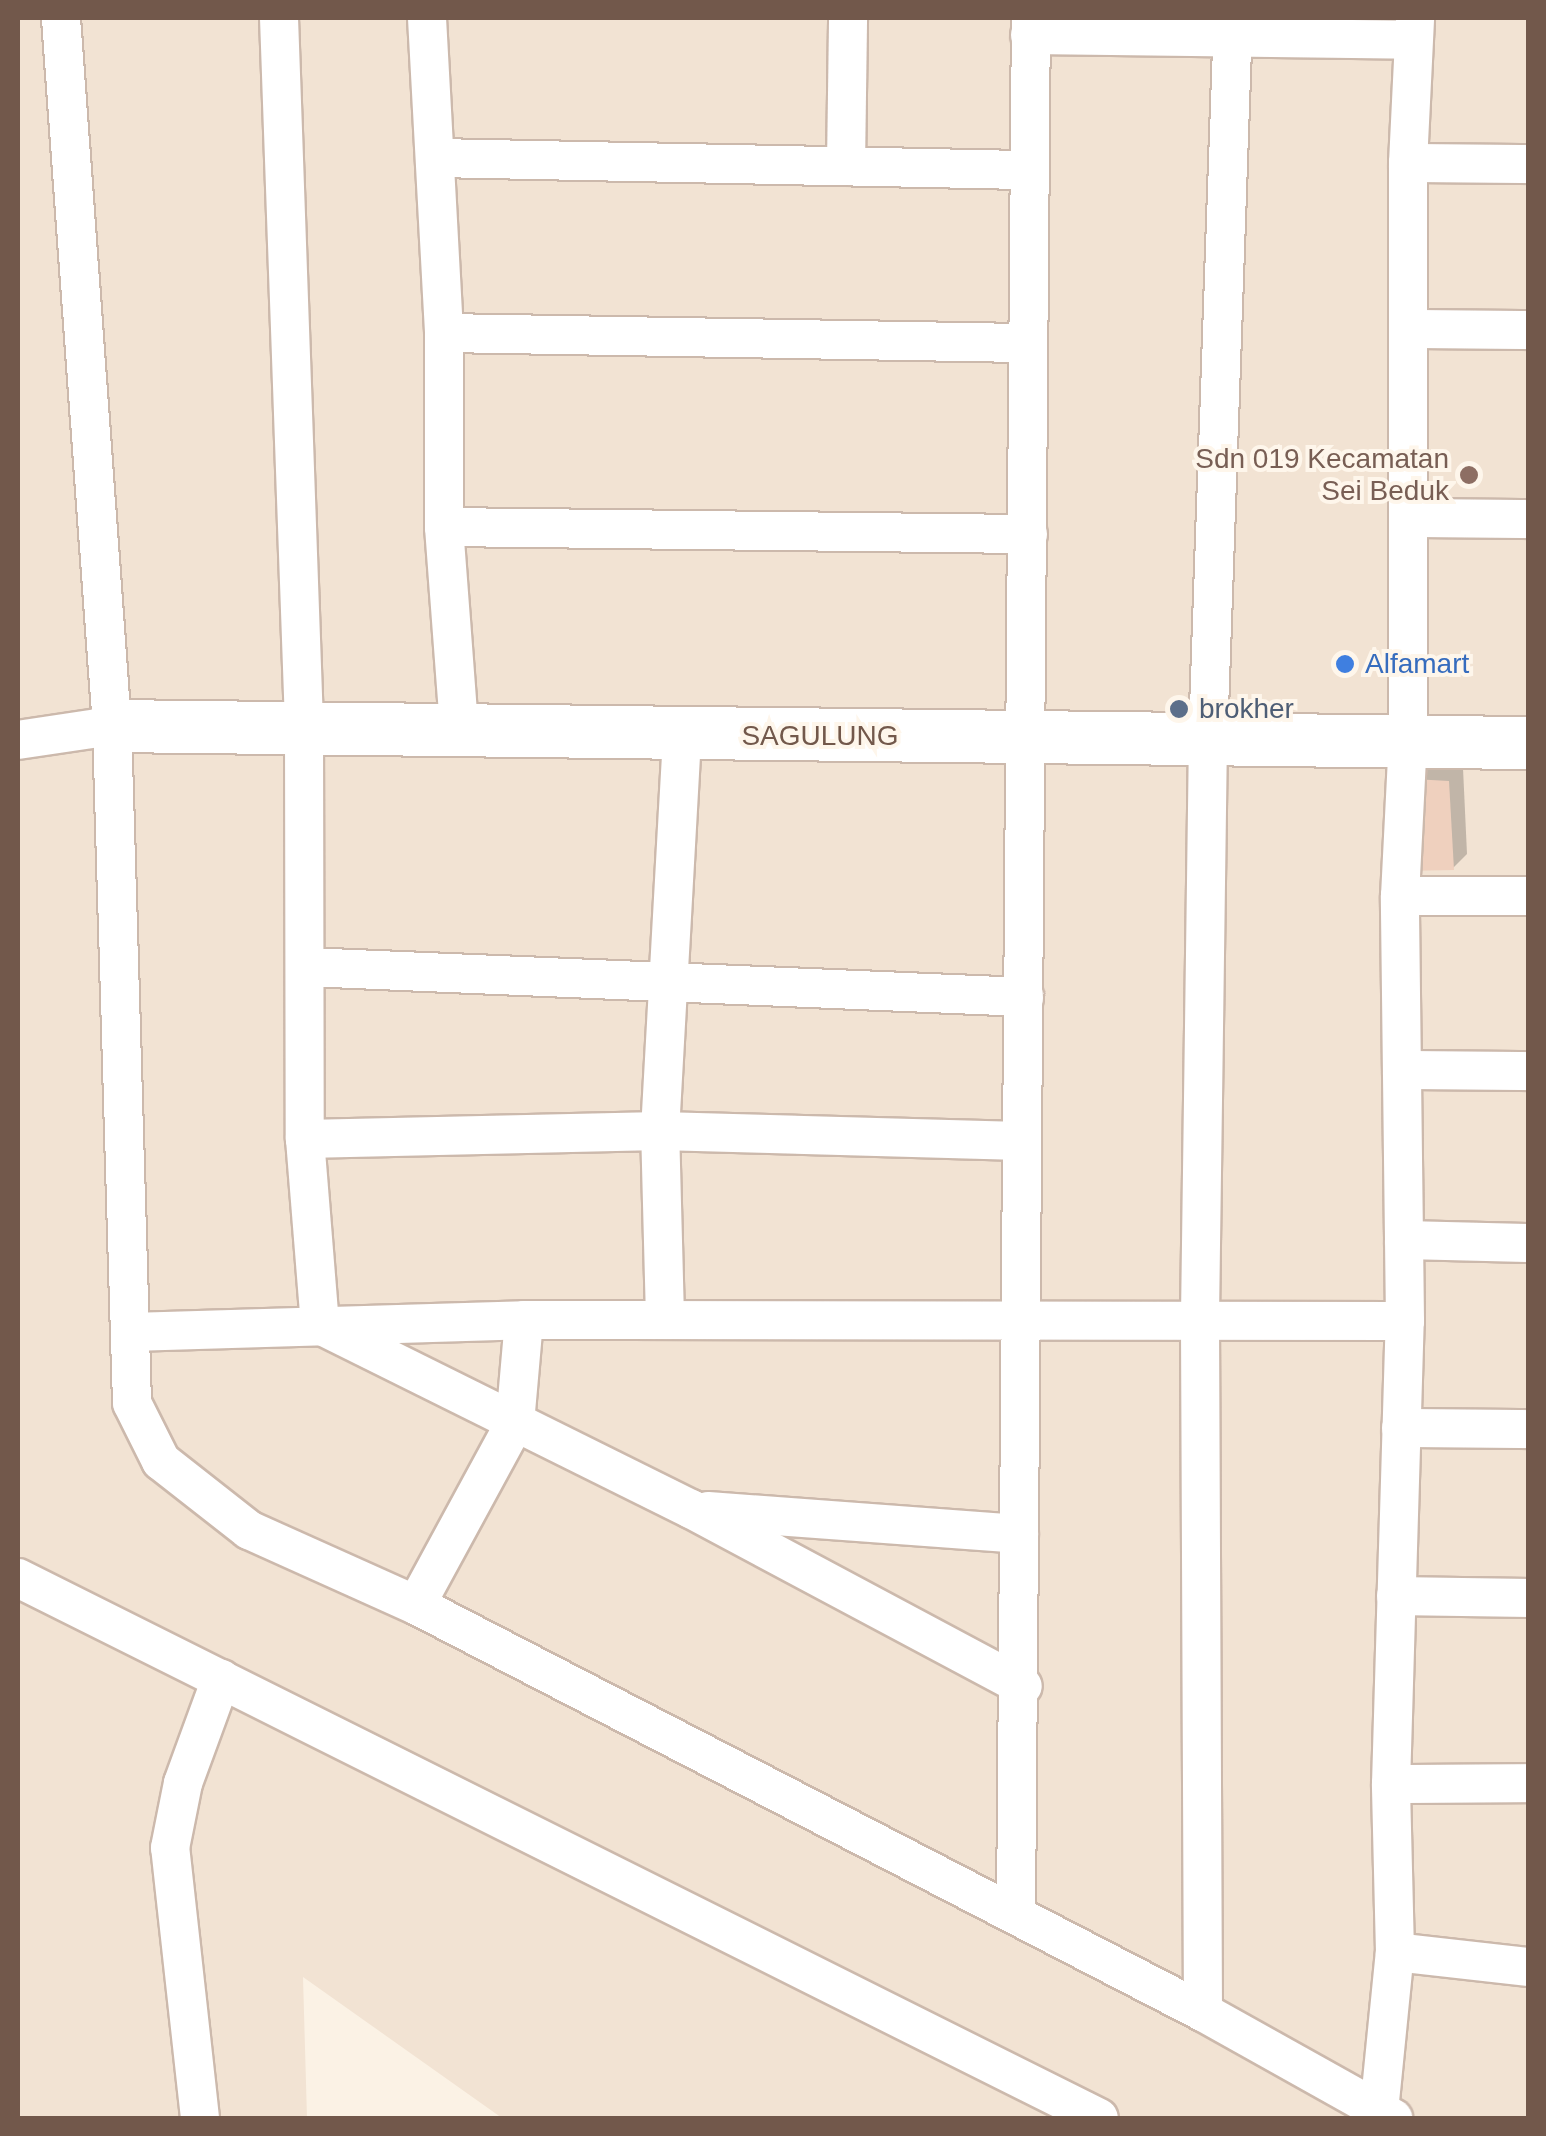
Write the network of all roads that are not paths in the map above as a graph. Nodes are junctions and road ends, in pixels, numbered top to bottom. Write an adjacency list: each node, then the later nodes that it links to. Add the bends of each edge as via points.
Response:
1 (60, 18): 22 (street)
2 (279, 18): 21 (street)
3 (427, 18): 8 (street)
4 (848, 18): 11 (street)
5 (1030, 26): 6 (street); 12 (street)
6 (1232, 27): 7 (street); 26 (street)
7 (1414, 29): 9 (street)
8 (436, 158): 11 (street); 15 (street)
9 (1408, 163): 10 (street); 13 (street)
10 (1528, 164)
11 (846, 166): 12 (street)
12 (1026, 170): 16 (street)
13 (1411, 330): 14 (street); 17 (street)
14 (1528, 330)
15 (444, 333): 16 (street); 19 (street)
16 (1024, 343): 20 (street)
17 (1411, 518): 18 (street); 28 (street)
18 (1528, 520)
19 (444, 528): 20 (street); 23 (street)
20 (1028, 534): 25 (street)
21 (304, 725): 22 (street, SAGULUNG); 23 (street, SAGULUNG); 32 (street)
22 (112, 726): 27 (street); 48 (street)
23 (459, 727): 24 (street, SAGULUNG)
24 (682, 736): 25 (street, SAGULUNG); 33 (street)
25 (1030, 736): 26 (street, SAGULUNG); 34 (street)
26 (1208, 738): 28 (street, SAGULUNG); 43 (street)
27 (18, 740)
28 (1408, 740): 29 (street, SAGULUNG); 30 (street)
29 (1528, 743)
30 (1400, 896): 31 (street); 35 (street)
31 (1528, 896)
32 (306, 966): 33 (street); 38 (street)
33 (665, 983): 34 (street); 37 (street)
34 (1024, 997): 39 (street)
35 (1402, 1070): 36 (street); 40 (street)
36 (1528, 1071)
37 (660, 1131): 38 (street); 39 (street); 42 (street)
38 (305, 1139): 47 (street)
39 (1020, 1142): 45 (street)
40 (1404, 1240): 41 (street); 46 (street)
41 (1528, 1243)
42 (665, 1318): 44 (street); 45 (street)
43 (1200, 1318): 45 (street); 46 (street); 65 (street)
44 (524, 1320): 47 (street); 49 (street)
45 (1018, 1322): 53 (street)
46 (1405, 1322): 50 (street)
47 (320, 1325): 48 (street); 49 (street)
48 (131, 1332): 57 (street, via 132,1403 160,1462 248,1530)
49 (515, 1424): 52 (street); 57 (street)
50 (1401, 1428): 51 (street); 55 (street)
51 (1528, 1430)
52 (691, 1509): 53 (street); 59 (street)
53 (1020, 1534): 59 (street)
54 (18, 1578): 58 (street)
55 (1396, 1596): 56 (street); 61 (street)
56 (1528, 1598)
57 (416, 1605): 62 (street)
58 (221, 1680): 67 (street, via 182,1782 170,1848); 68 (street)
59 (1023, 1686): 62 (street)
60 (1528, 1783): 61 (street)
61 (1391, 1784): 63 (street)
62 (1016, 1915): 65 (street)
63 (1395, 1952): 64 (street); 66 (street)
64 (1528, 1968)
65 (1203, 2012): 66 (street)
66 (1386, 2115)
67 (200, 2118)
68 (1099, 2118)

